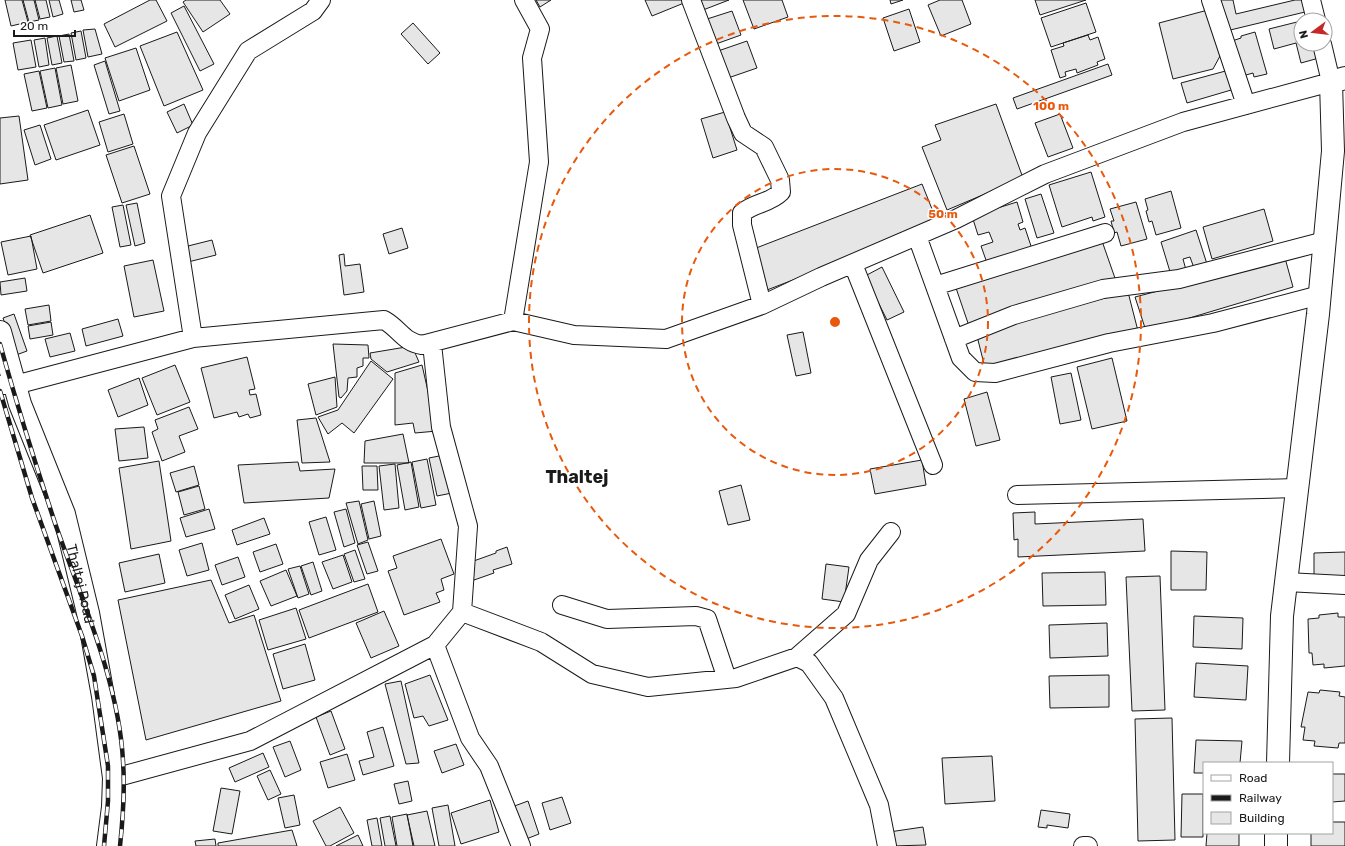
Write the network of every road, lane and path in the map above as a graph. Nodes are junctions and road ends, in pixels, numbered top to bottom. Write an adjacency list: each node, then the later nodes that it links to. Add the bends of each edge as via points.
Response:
1 (321, 0): 19 (street, via 313,11 248,51 196,132 171,196)
2 (524, 0): 17 (street, via 540,29 532,58 538,162)
3 (691, 0): 16 (street, via 743,133 764,147 780,180 781,192 774,199 750,206 742,213 742,225)
4 (1210, 0): 9 (street)
5 (1311, 0): 6 (street)
6 (1314, 12)
7 (1326, 52): 8 (street)
8 (1338, 80): 9 (street); 12 (street)
9 (1246, 105): 11 (street, via 1182,122 1045,174 956,220)
10 (1105, 233): 14 (street)
11 (917, 236): 13 (street); 14 (street)
12 (1325, 241): 15 (street); 20 (street, via 1179,278 1103,289 1014,315)
13 (853, 264): 16 (street); 23 (street)
14 (935, 286): 20 (street)
15 (1320, 295): 20 (street, via 1213,324 1108,343 995,373 975,372 961,358); 24 (street)
16 (762, 304): 17 (street, via 666,339 574,335)
17 (513, 321): 21 (street)
18 (0, 332): 22 (street, Thaltej Road)
19 (193, 338): 21 (street, via 384,320 411,343); 22 (street)
20 (954, 339)
21 (432, 344): 30 (street, via 442,427 468,526)
22 (8, 386): 35 (street, Thaltej Road, via 20,404 64,514 80,572 104,696)
23 (933, 465)
24 (1297, 488): 25 (street); 27 (street)
25 (1017, 495)
26 (891, 532): 32 (street, via 869,560 846,614)
27 (1286, 582): 28 (street); 34 (street, via 1282,616)
28 (1345, 584)
29 (562, 605): 33 (street, via 607,618 696,616 707,620)
30 (462, 612): 31 (street); 33 (street, via 540,642 592,674 648,687)
31 (435, 645): 35 (street, via 250,741); 37 (street, via 470,738 489,766)
32 (797, 657): 33 (street); 39 (street, via 809,663 834,698 879,804)
33 (727, 679)
34 (1278, 762)
35 (114, 778): 38 (street, Thaltej Road)
36 (1276, 834): 42 (street)
37 (515, 844)
38 (108, 846)
39 (887, 846)
40 (1082, 846): 41 (street)
41 (1088, 846)
42 (1276, 846)

